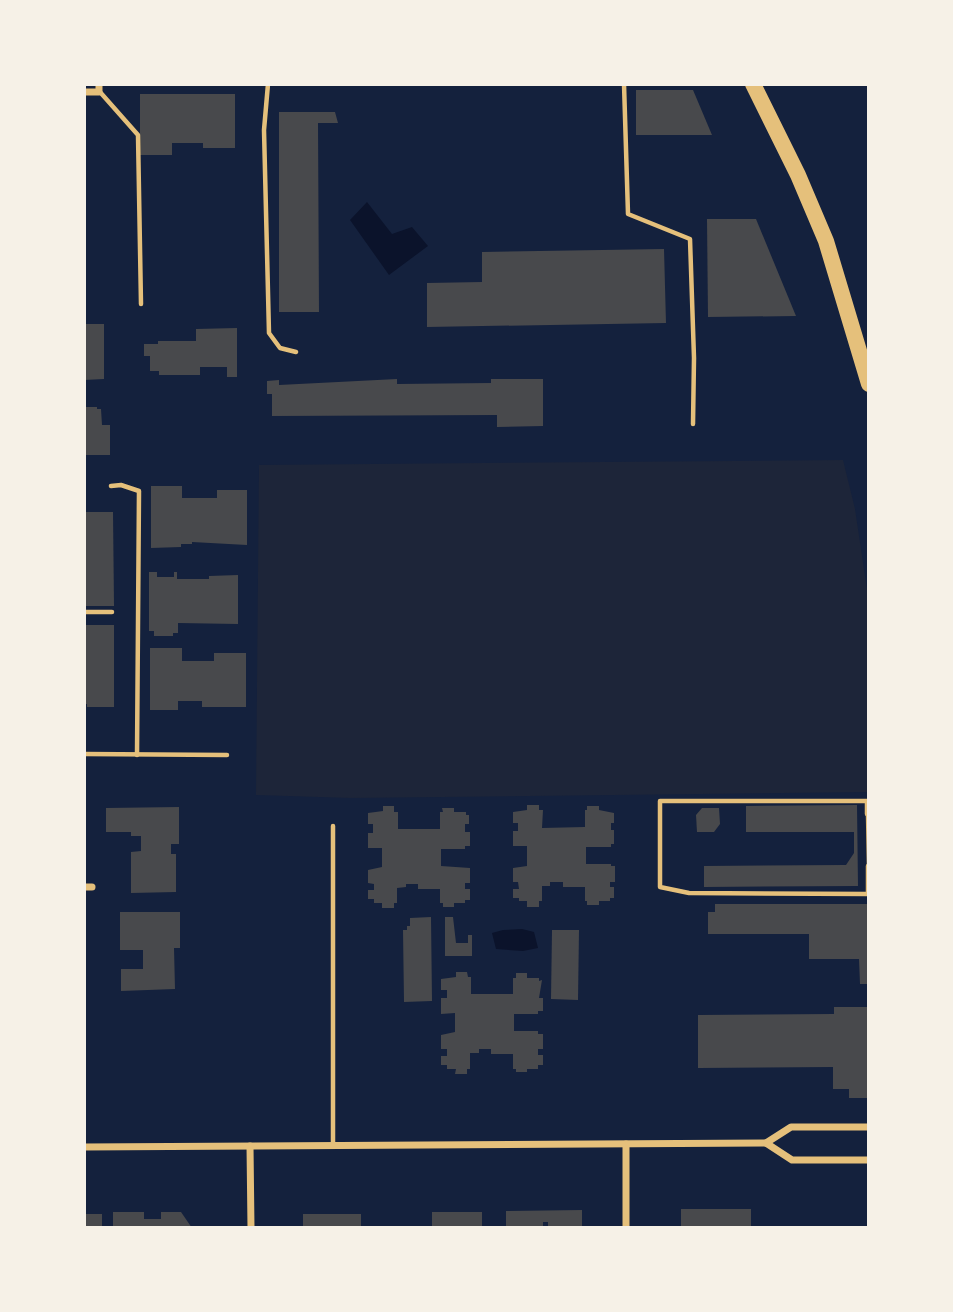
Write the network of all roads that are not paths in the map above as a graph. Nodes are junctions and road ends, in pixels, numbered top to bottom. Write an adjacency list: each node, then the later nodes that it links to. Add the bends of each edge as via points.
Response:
1 (268, 84): 6 (lane, via 264,130 269,333 280,348)
2 (753, 84): 7 (main road, via 826,241)
3 (99, 88): 4 (street); 5 (lane, via 138,135)
4 (84, 92)
5 (141, 304)
6 (296, 352)
7 (869, 384)
8 (111, 486): 12 (lane, via 139,491)
9 (84, 612): 10 (lane)
10 (112, 612)
11 (84, 754): 12 (lane)
12 (137, 755): 13 (lane)
13 (227, 755)
14 (868, 814): 16 (lane); 16 (lane, via 867,801 660,801 660,887 689,893 868,894)
15 (333, 826): 21 (lane)
16 (868, 866)
17 (869, 1127): 18 (street, via 791,1127)
18 (766, 1143): 19 (street); 23 (street, via 792,1160)
19 (626, 1144): 21 (street); 25 (street)
20 (250, 1146): 21 (street); 22 (street); 24 (street)
21 (333, 1146)
22 (84, 1147)
23 (869, 1160)
24 (251, 1228)
25 (626, 1228)

